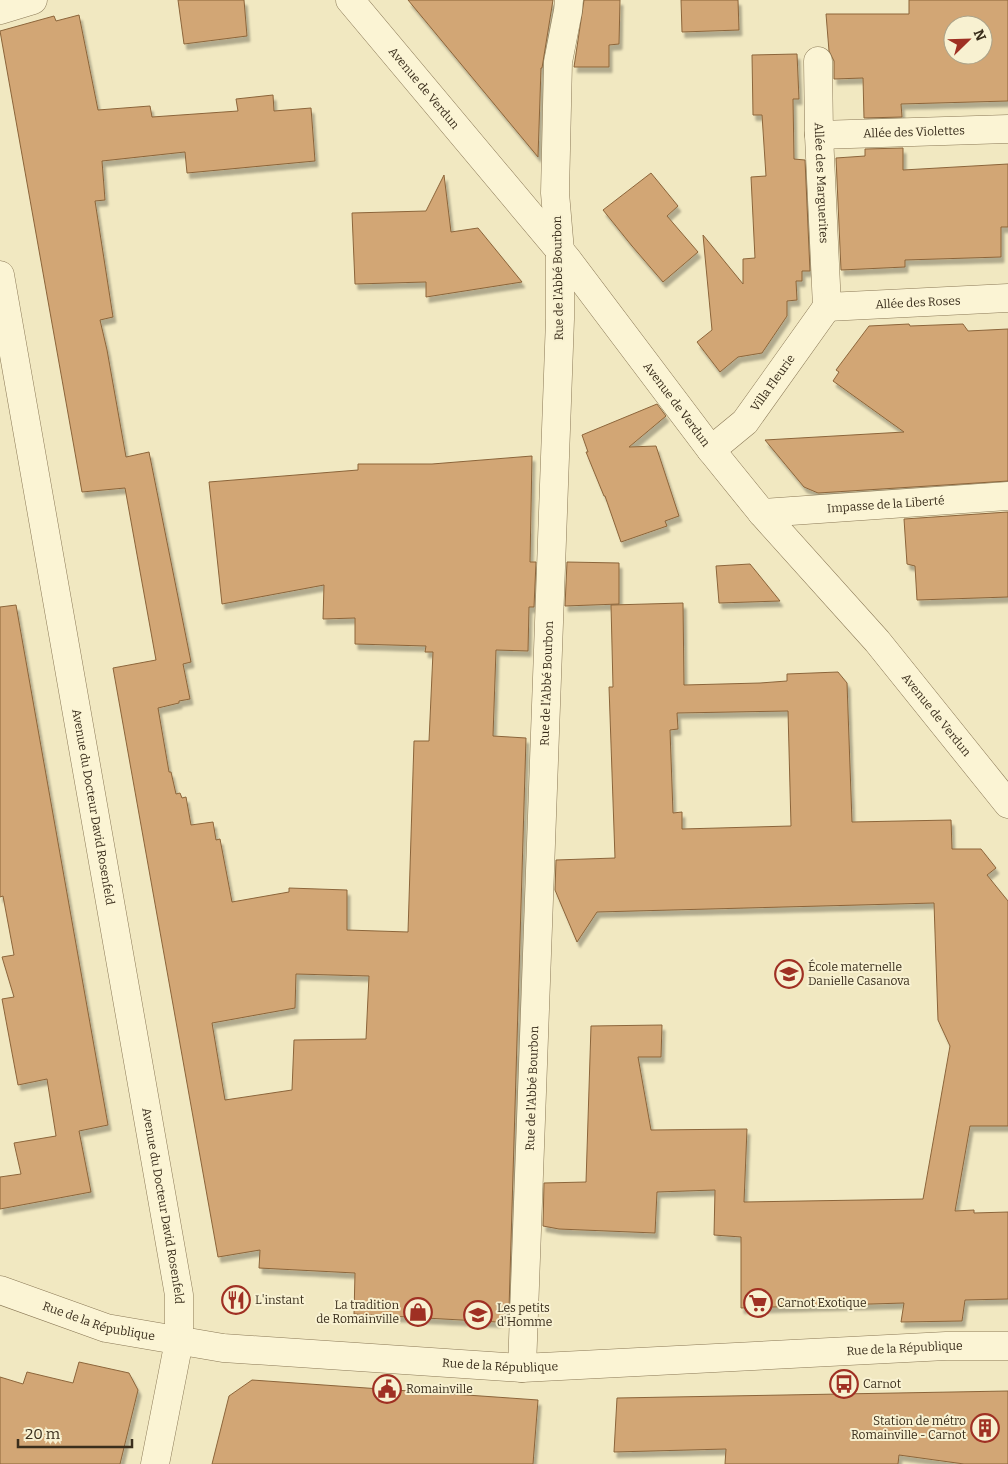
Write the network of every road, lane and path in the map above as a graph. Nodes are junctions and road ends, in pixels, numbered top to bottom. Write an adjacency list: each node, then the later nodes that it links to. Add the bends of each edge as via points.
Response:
1 (32, 0): 4 (street)
2 (350, 0): 8 (street, Avenue de Verdun)
3 (569, 0): 8 (street, Rue de l'Abbé Bourbon, via 558,62 555,192)
4 (0, 10)
5 (818, 60): 7 (street, Allée des Marguerites)
6 (1008, 129): 7 (street, Allée des Violettes)
7 (819, 134): 11 (street, Allée des Marguerites)
8 (560, 251): 12 (street, Avenue de Verdun); 19 (street, Rue de l'Abbé Bourbon)
9 (0, 275): 17 (street, Avenue du Docteur David Rosenfeld, via 179,1295)
10 (1008, 298): 11 (street, Allée des Roses)
11 (827, 307): 12 (street, Villa Fleurie, via 745,422)
12 (711, 450): 14 (street, Avenue de Verdun)
13 (1008, 496): 14 (street, Impasse de la Liberté)
14 (762, 513): 15 (street, Avenue de Verdun, via 877,641)
15 (1008, 804)
16 (0, 1290): 17 (street, Rue de la République, via 106,1328)
17 (179, 1341): 19 (street, Rue de la République, via 223,1348); 20 (street, Avenue du Docteur David Rosenfeld)
18 (1008, 1346): 19 (street, Rue de la République, via 946,1346)
19 (522, 1368)
20 (155, 1464)

